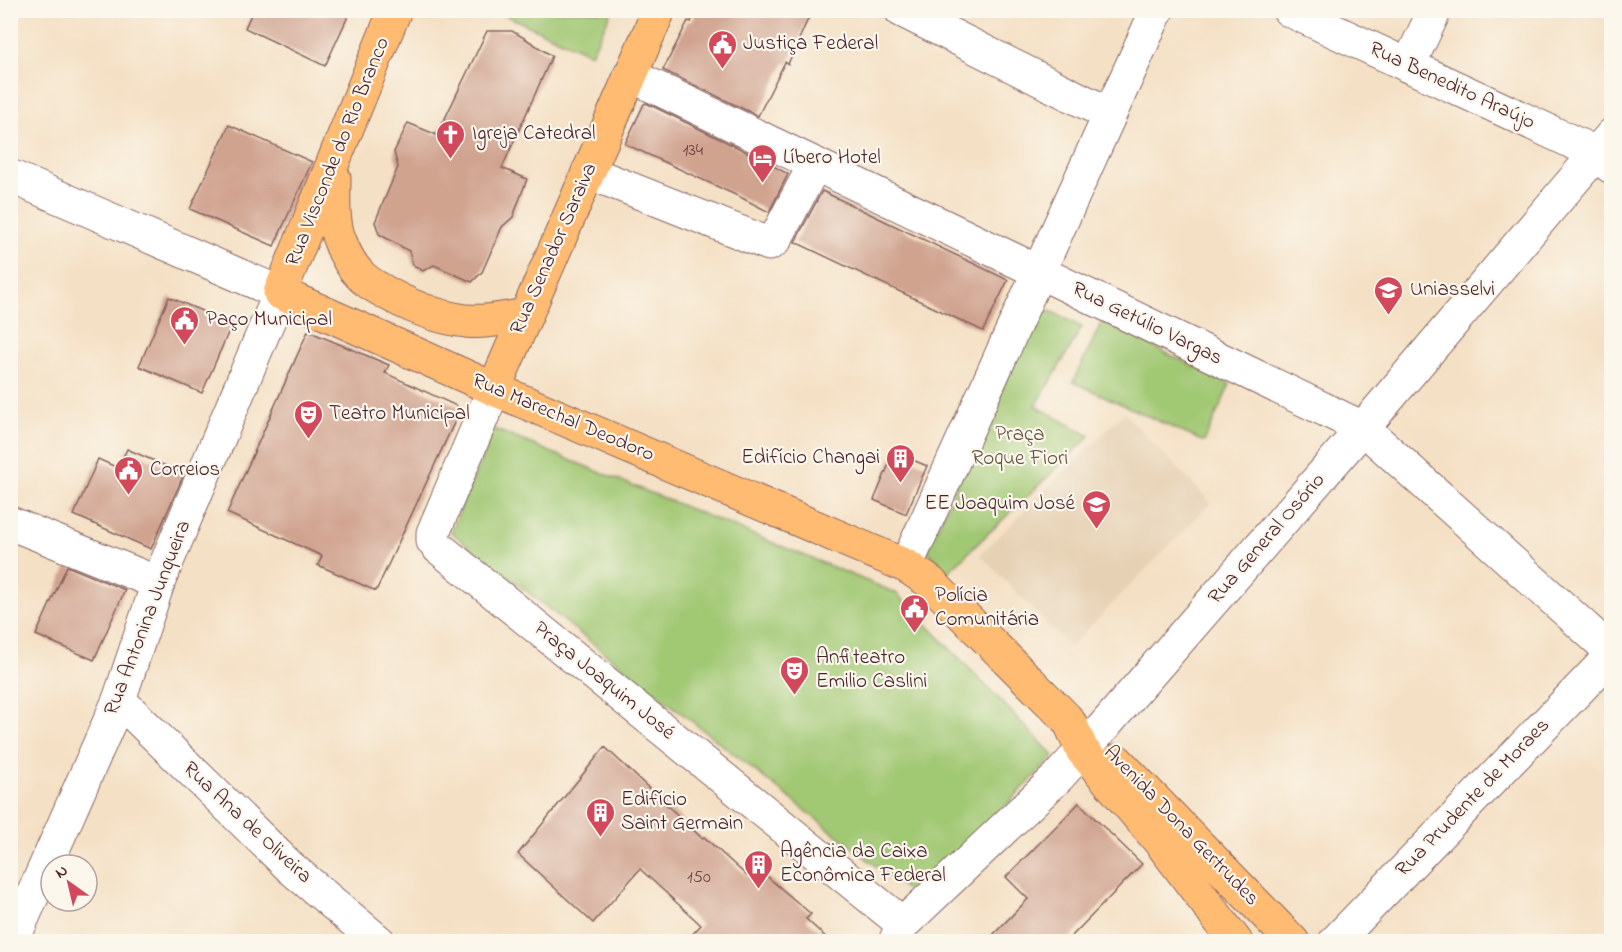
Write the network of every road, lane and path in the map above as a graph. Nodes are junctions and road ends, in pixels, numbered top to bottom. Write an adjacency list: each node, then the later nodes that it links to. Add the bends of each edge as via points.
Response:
1 (395, 10): 11 (main road, Rua Visconde do Rio Branco)
2 (659, 10): 8 (main road, Rua Senador Saraiva)
3 (901, 10): 9 (street)
4 (1156, 10): 9 (street)
5 (1289, 10): 7 (street, Rua Benedito Araújo)
6 (1435, 10): 7 (street)
7 (1408, 66): 10 (street, Rua Benedito Araújo)
8 (630, 75): 12 (street, Rua Getúlio Vargas); 13 (main road, Rua Senador Saraiva)
9 (1109, 114): 15 (street)
10 (1606, 152): 19 (street, Rua General Osório)
11 (333, 164): 16 (main road, Rua Visconde do Rio Branco); 17 (main road, via 339,239 348,261 363,278 416,308 438,315 468,321)
12 (815, 164): 13 (street, via 775,240 769,244); 15 (street, Rua Getúlio Vargas)
13 (588, 172): 17 (main road, Rua Senador Saraiva)
14 (10, 177): 16 (street, Rua Marechal Deodoro)
15 (1039, 272): 19 (street, Rua Getúlio Vargas); 21 (street)
16 (285, 282): 18 (main road, Rua Marechal Deodoro); 22 (street, Rua Antonina Junqueira)
17 (526, 315): 18 (main road, Rua Senador Saraiva)
18 (498, 379): 21 (main road, Rua Marechal Deodoro); 26 (street, Praça Joaquim José, via 433,532 433,541)
19 (1363, 428): 23 (street, Rua Getúlio Vargas); 25 (street, Rua General Osório)
20 (10, 524): 22 (street)
21 (906, 566): 25 (main road, Rua Marechal Deodoro, via 952,602)
22 (158, 583): 24 (street, Rua Antonina Junqueira)
23 (1611, 654): 31 (street, Rua Prudente de Moraes)
24 (119, 700): 27 (street, Rua Antonina Junqueira); 28 (street, Rua Ana de Oliveira, via 291,868)
25 (1083, 737): 26 (street, Rua General Osório, via 1058,777); 29 (main road, Avenida Dona Gertrudes); 30 (main road, Avenida Dona Gertrudes)
26 (899, 933)
27 (12, 942)
28 (379, 942)
29 (1236, 942)
30 (1293, 942)
31 (1335, 942)

